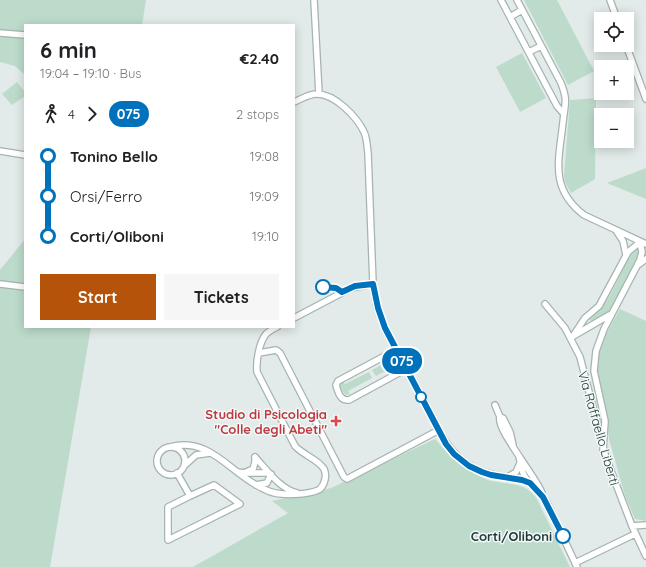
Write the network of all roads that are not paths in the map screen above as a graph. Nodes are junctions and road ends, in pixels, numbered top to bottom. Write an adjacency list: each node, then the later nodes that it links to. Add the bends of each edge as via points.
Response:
1 (314, 0): 13 (street)
2 (501, 0): 7 (street)
3 (517, 0): 5 (street)
4 (610, 0): 6 (street)
5 (522, 10): 7 (street); 10 (street)
6 (614, 12)
7 (510, 17): 11 (street)
8 (0, 33): 9 (street)
9 (24, 35)
10 (541, 46): 11 (street); 16 (street, via 561,82 566,102)
11 (529, 52): 16 (street, via 557,106)
12 (629, 52): 14 (street)
13 (319, 94): 15 (street, via 311,94); 25 (street, via 339,102 361,127 366,139)
14 (646, 99)
15 (295, 102)
16 (564, 114): 19 (street, via 558,176 565,196 577,210)
17 (0, 151): 18 (street)
18 (24, 155)
19 (614, 230): 20 (street); 21 (street, via 623,241)
20 (643, 243): 21 (street, via 630,249); 23 (street)
21 (626, 256): 31 (street, via 599,306 585,318)
22 (646, 259): 23 (street)
23 (638, 265): 28 (street)
24 (0, 284): 26 (street)
25 (373, 284): 29 (street, via 351,288); 32 (street, via 380,318)
26 (24, 287)
27 (545, 304): 31 (street, Via Raffaello Liberti)
28 (611, 316): 31 (street, via 585,328); 38 (street, via 600,339 594,361 605,421)
29 (295, 317)
30 (275, 328): 33 (street, via 267,332 262,339)
31 (571, 339): 38 (street, Via Raffaello Liberti, via 583,367)
32 (396, 350): 34 (street); 34 (street, via 338,380 336,385 342,398 349,400)
33 (259, 353): 36 (street, via 276,350 280,353 347,479); 48 (street, via 256,368 259,377 294,444 324,470 325,479 322,487 317,491)
34 (406, 369): 36 (street)
35 (495, 405): 40 (street, via 500,423)
36 (439, 430): 45 (street, via 454,454 466,463 486,473)
37 (170, 447): 39 (street, via 186,445); 41 (street, via 182,451 185,457); 42 (street, via 160,453 159,466 164,473)
38 (603, 450): 52 (street, Via Raffaello Liberti)
39 (212, 452): 41 (street, via 196,455); 43 (street)
40 (519, 457): 45 (street, via 518,470); 46 (street); 50 (street, via 536,481)
41 (184, 465): 42 (street)
42 (177, 473): 49 (street)
43 (241, 473): 44 (street); 44 (street, via 253,469 256,457); 47 (street)
44 (270, 473): 47 (street, via 266,483); 48 (street, via 287,490)
45 (505, 478): 46 (street)
46 (530, 483): 50 (street)
47 (255, 485): 48 (street, via 276,493)
48 (302, 494)
49 (190, 496): 49 (street, via 214,485 240,504 168,540 168,507)
50 (543, 497): 55 (street)
51 (646, 525): 52 (street)
52 (632, 526): 53 (street, Via Raffaello Liberti)
53 (635, 534): 54 (street, Via Raffaello Liberti); 55 (street)
54 (646, 556)
55 (576, 565)

